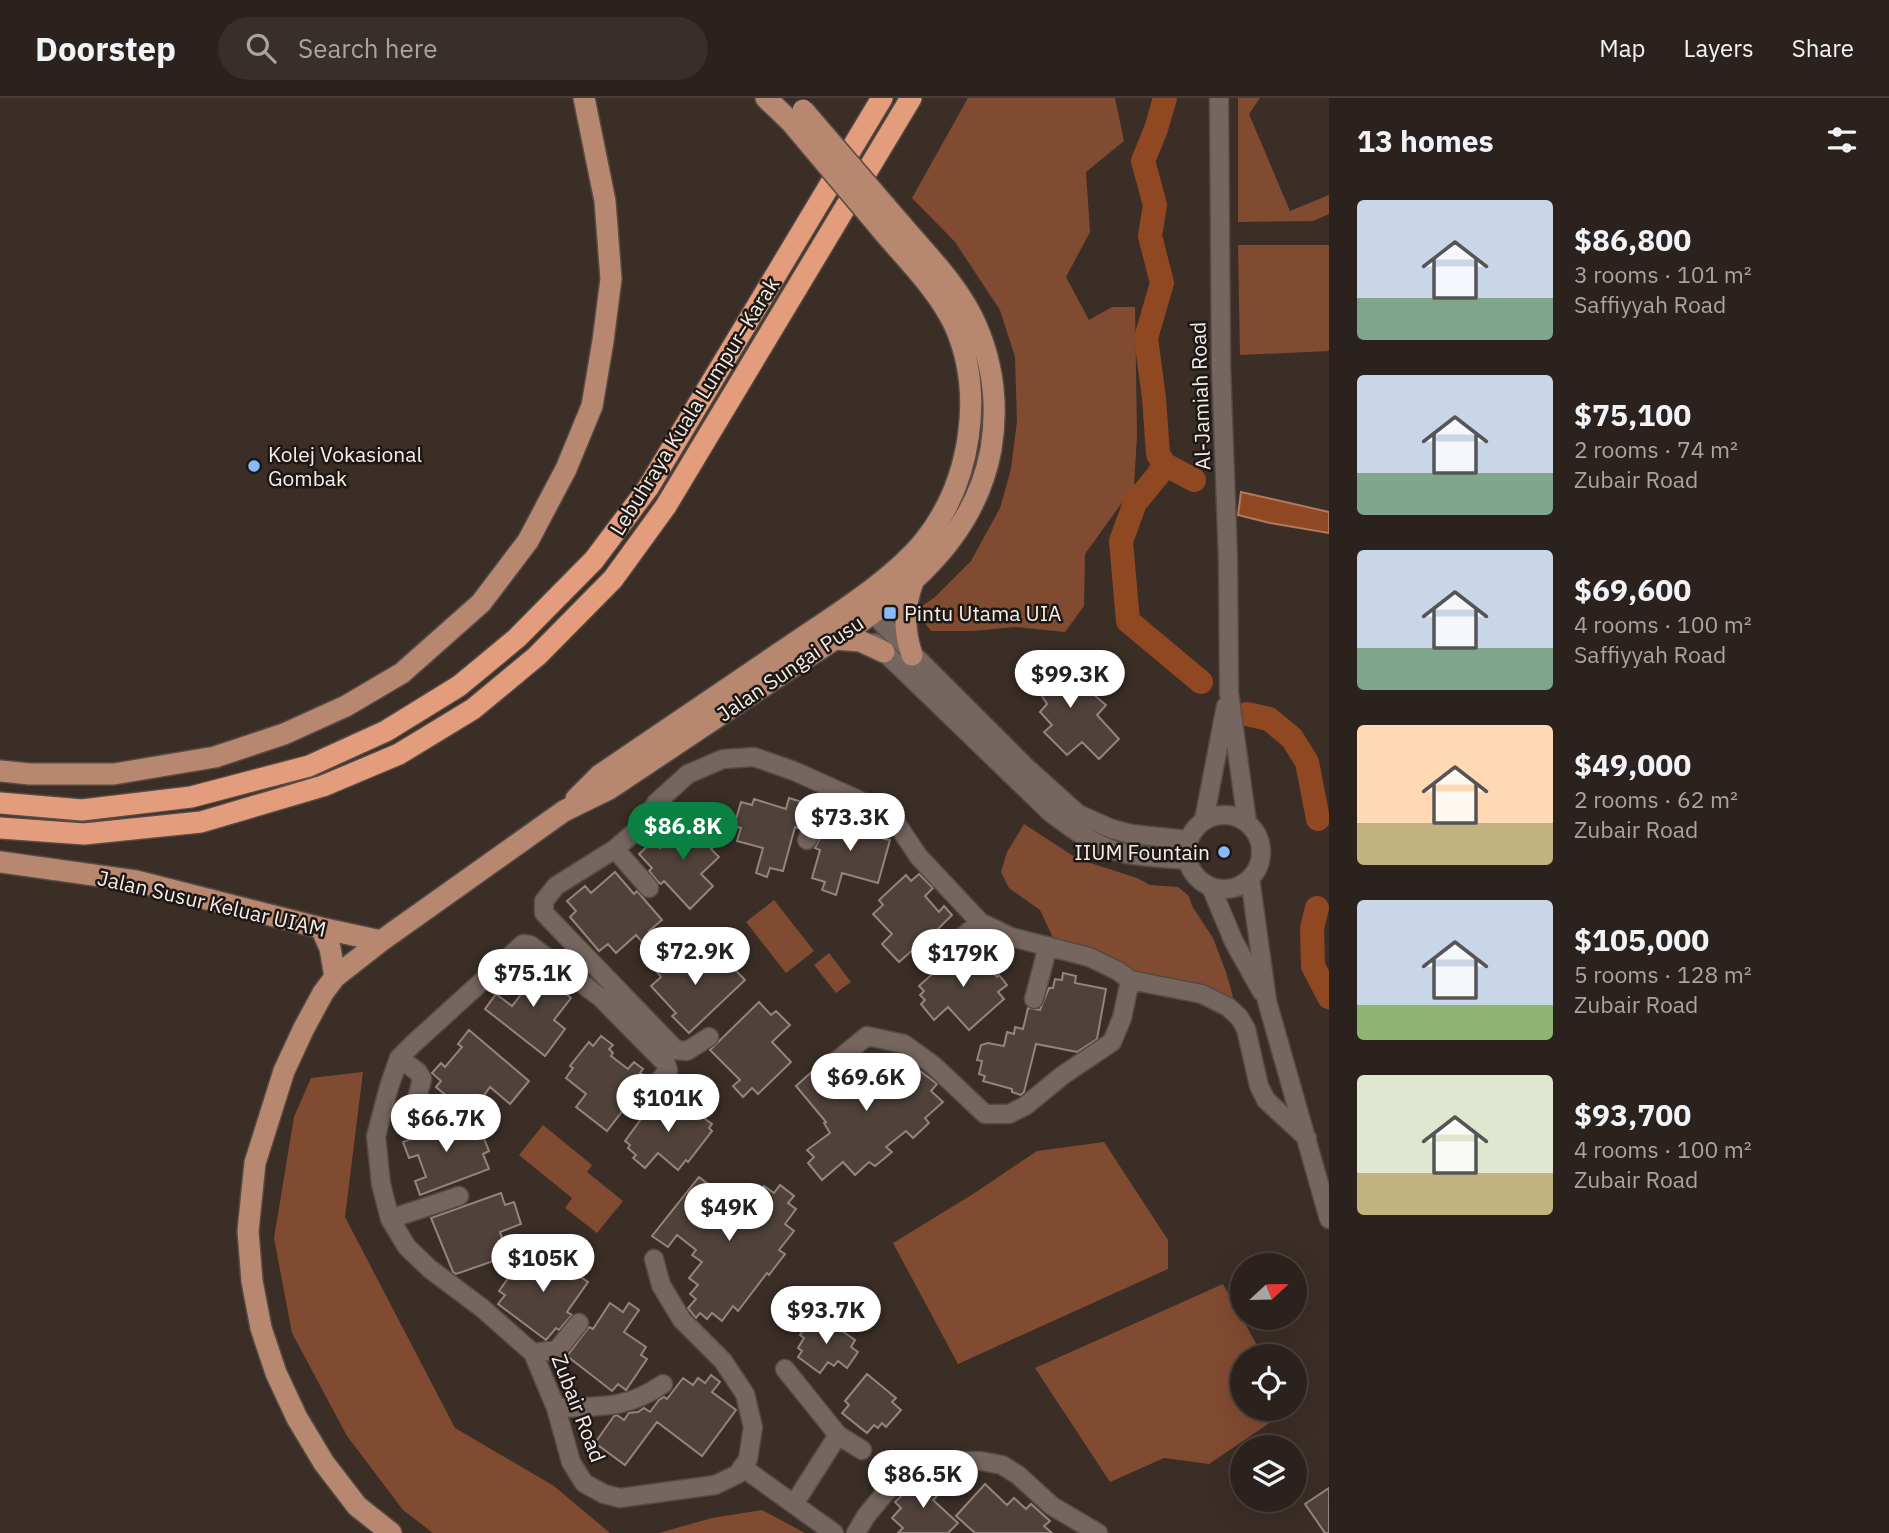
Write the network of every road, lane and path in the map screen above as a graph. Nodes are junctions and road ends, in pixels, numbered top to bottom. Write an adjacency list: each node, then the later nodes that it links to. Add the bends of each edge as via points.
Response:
1 (766, 98): 6 (main road, Jalan Sungai Pusu)
2 (882, 98): 16 (highway, Lebuhraya Kuala Lumpur–Karak, via 648,488 594,560 517,638 459,685 386,730 309,766 204,793 82,810)
3 (911, 98): 20 (highway, Lebuhraya Kuala Lumpur–Karak, via 666,506 612,579 537,656 473,709 400,754 323,786 201,822 84,835)
4 (1219, 98): 12 (street, Al-Jamiah Road)
5 (584, 101): 14 (main road, via 605,201 611,279 592,406 528,541 481,603 402,673 346,706 284,734 215,757 114,774)
6 (795, 110): 7 (main road, Jalan Sungai Pusu, bridge, via 894,229 965,303 985,351 995,397 993,436 978,497 948,546)
7 (907, 571): 8 (main road, Jalan Sungai Pusu); 11 (main road, via 905,625)
8 (858, 611): 9 (main road, Jalan Sungai Pusu); 10 (street); 11 (street); 17 (main road, Jalan Sungai Pusu, via 600,775)
9 (834, 639): 10 (main road, via 860,641); 17 (main road, Jalan Sungai Pusu, via 609,789)
10 (884, 652): 13 (street)
11 (912, 655): 13 (street)
12 (1228, 693): 18 (street, Al-Jamiah Road); 19 (street, Al-Jamiah Road)
13 (1000, 753): 22 (street, via 1078,814 1131,834); 24 (street, via 1051,813 1083,835 1127,854)
14 (0, 771)
15 (830, 787): 21 (street); 23 (street, via 754,757 723,759 688,774); 29 (street, via 890,814 919,857)
16 (0, 803)
17 (565, 811): 31 (main road, Jalan Sungai Pusu)
18 (1204, 820): 19 (street, via 1226,814); 22 (street, Al-Jamiah Road)
19 (1247, 822): 26 (street, Al-Jamiah Road, via 1261,847 1259,865)
20 (0, 828)
21 (807, 840)
22 (1188, 840): 24 (street)
23 (615, 849): 27 (street); 38 (street, via 556,886 544,901 544,913 676,1050 687,1051)
24 (1187, 860): 28 (street, Al-Jamiah Road, via 1194,874)
25 (0, 862): 30 (main road, Jalan Susur Keluar UIAM, via 136,881)
26 (1250, 878): 28 (street, via 1232,888); 37 (street, Al-Jamiah Road)
27 (649, 887)
28 (1211, 887): 37 (street, Al-Jamiah Road, via 1234,942)
29 (980, 922): 32 (street, via 1011,937); 33 (street)
30 (321, 929): 31 (main road, Jalan Susur Keluar UIAM); 34 (main road)
31 (381, 941): 34 (main road, Jalan Sungai Pusu)
32 (1048, 946): 35 (street, via 1089,957); 36 (street)
33 (941, 954)
34 (335, 977): 59 (main road, Jalan Sungai Pusu, via 284,1071 255,1163 248,1231 252,1281 261,1328 297,1418 357,1506)
35 (1130, 981): 40 (street, via 1112,1042 1009,1114 985,1114 904,1044 867,1036); 43 (street, via 1202,994 1234,1012 1246,1029)
36 (1034, 999)
37 (1267, 1001): 41 (street, Al-Jamiah Road)
38 (709, 1037)
39 (400, 1058): 42 (street, Zubair Road, via 523,944 600,997 666,1064 668,1070); 44 (street, via 422,1079); 47 (street, Zubair Road, via 376,1136)
40 (828, 1068)
41 (1293, 1094): 43 (street, via 1283,1102); 45 (street, Al-Jamiah Road)
42 (647, 1097)
43 (1266, 1100): 45 (street)
44 (408, 1114)
45 (1307, 1139): 48 (street, Al-Jamiah Road)
46 (459, 1196): 47 (street)
47 (390, 1219): 51 (street, Zubair Road, via 407,1247 430,1269)
48 (1329, 1219)
49 (654, 1258): 57 (street, via 662,1285 682,1320 723,1361 745,1394 753,1427 748,1459)
50 (579, 1323): 51 (street, via 557,1350)
51 (533, 1353): 54 (street, Zubair Road)
52 (785, 1368): 55 (street)
53 (663, 1384): 54 (street, via 626,1404)
54 (556, 1408): 57 (street, Zubair Road, via 571,1462 584,1483 604,1494 620,1498 715,1485 738,1474)
55 (838, 1434): 56 (street); 58 (street)
56 (862, 1450)
57 (742, 1467): 58 (street)
58 (794, 1504): 60 (street)
59 (391, 1533)
60 (833, 1533)
61 (856, 1533): 62 (street, via 885,1493 935,1461 1002,1465 1052,1506)
62 (1098, 1533)

